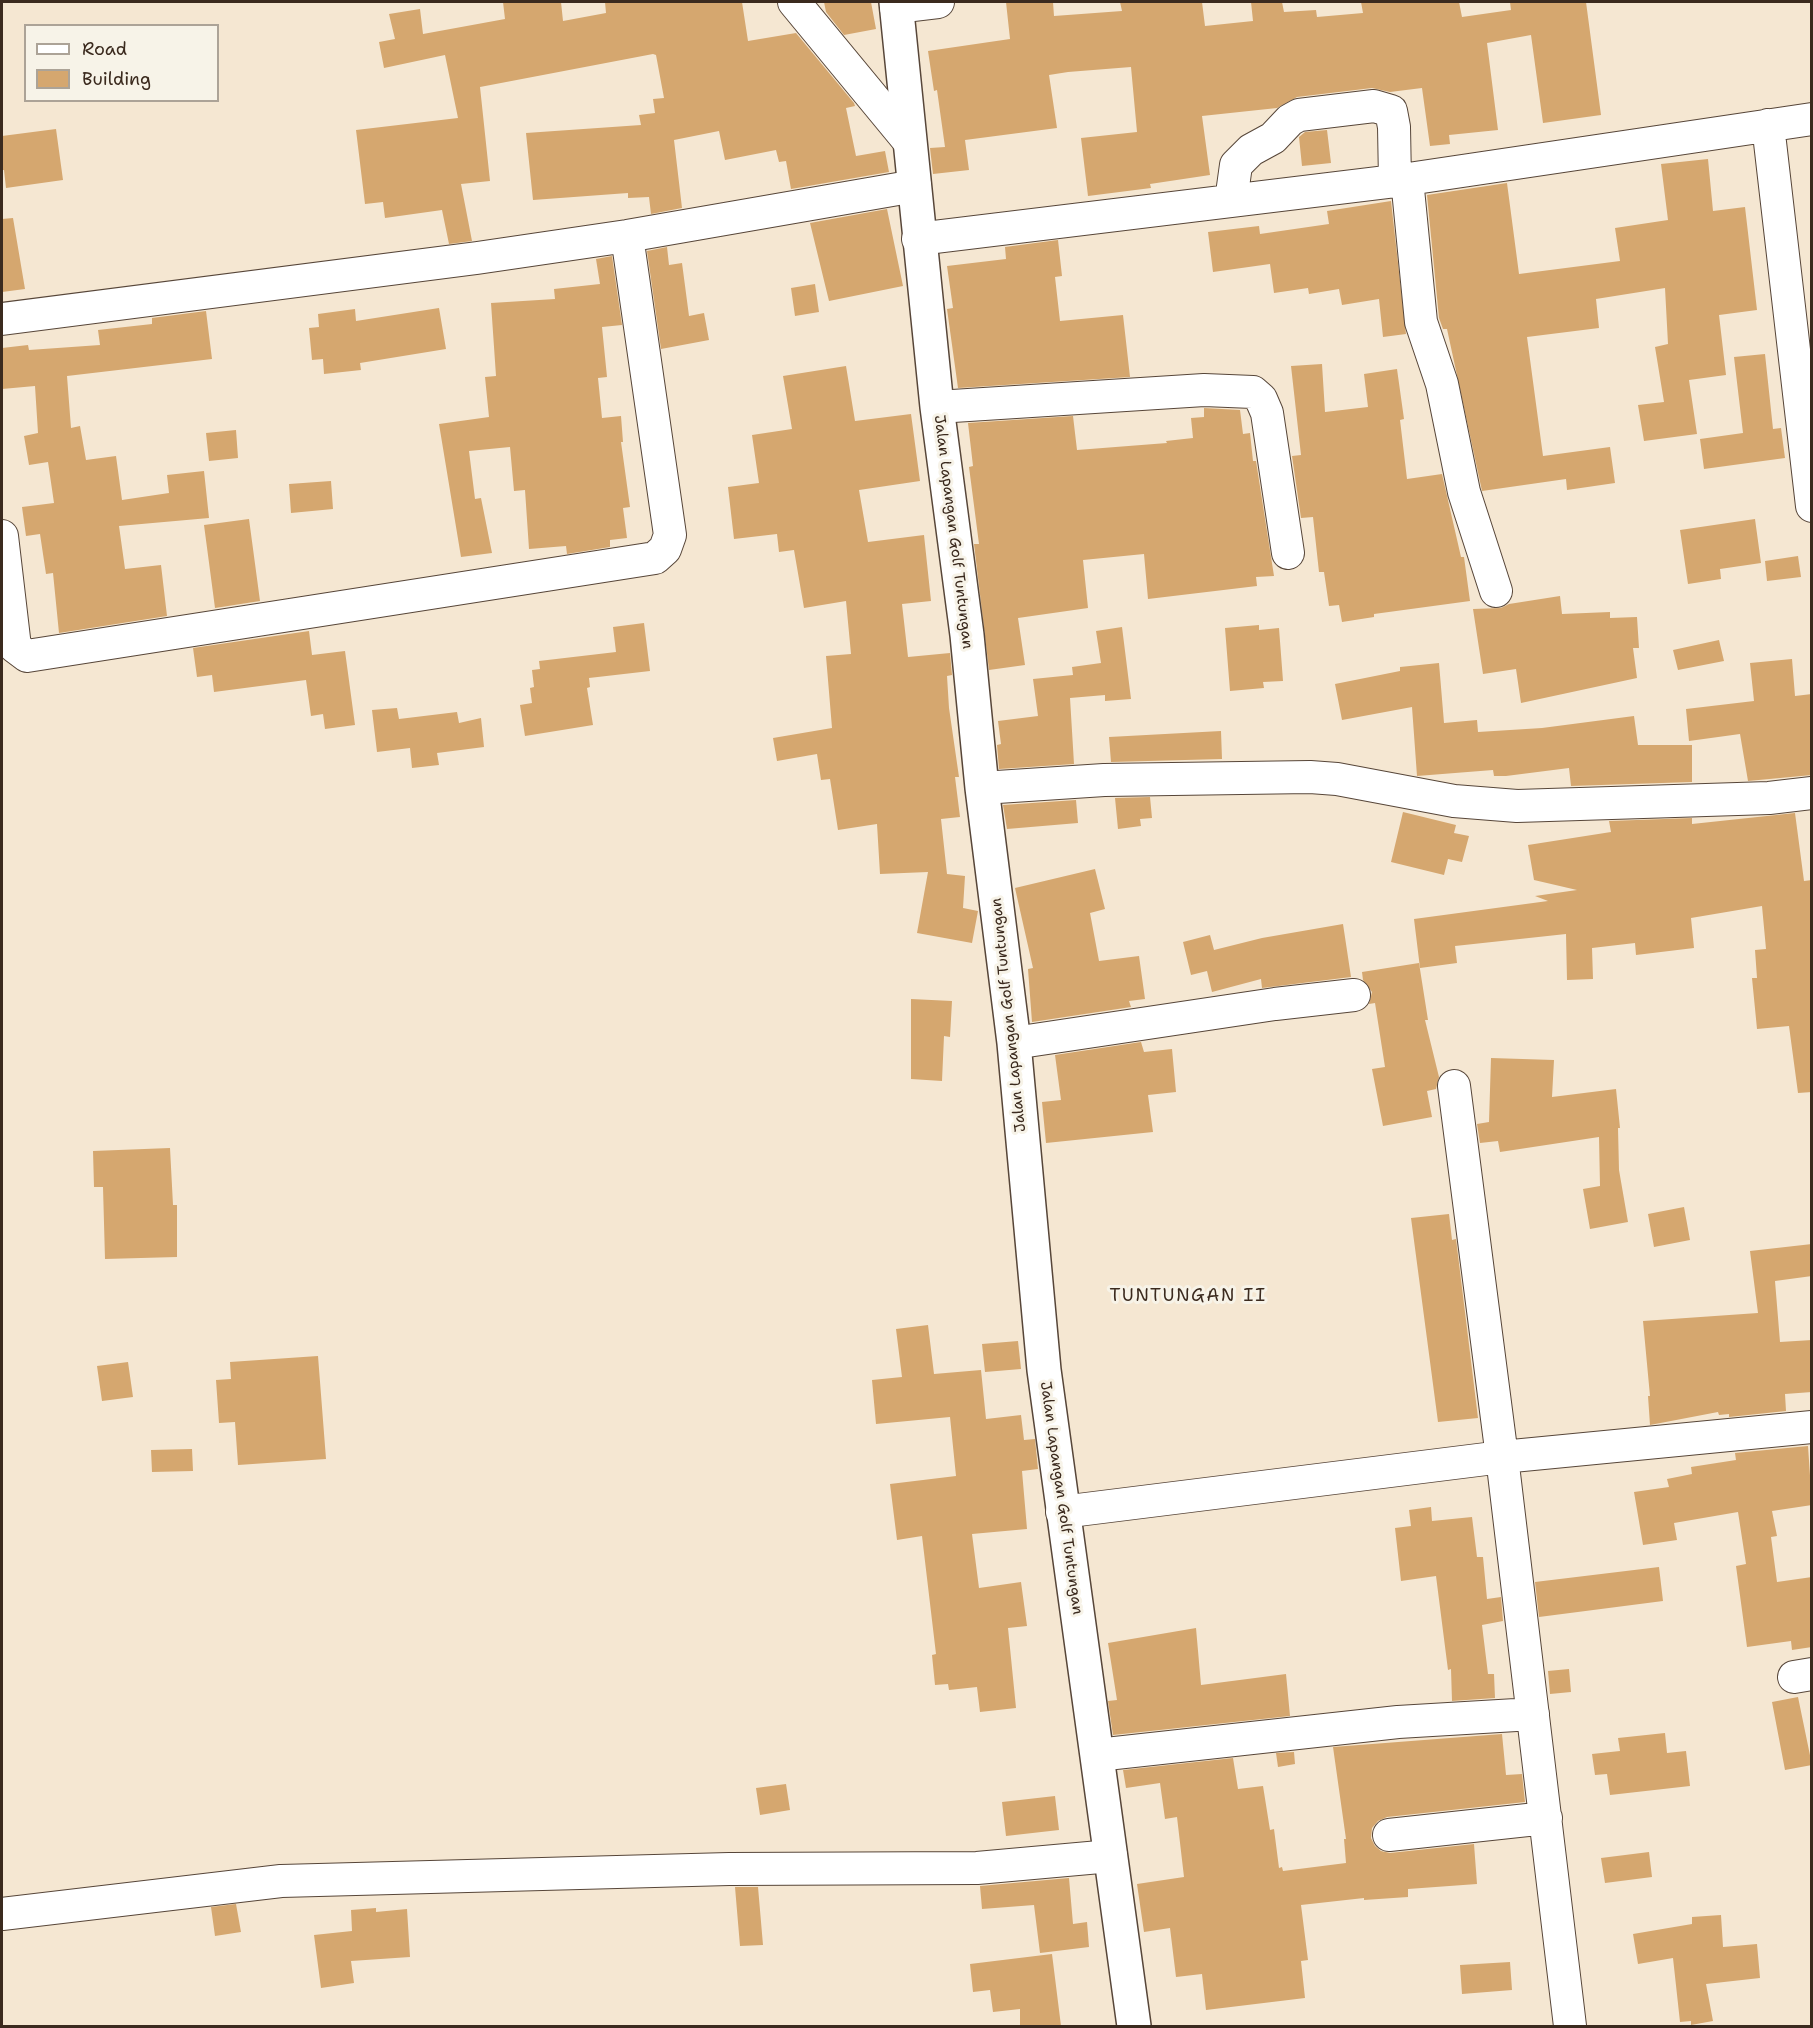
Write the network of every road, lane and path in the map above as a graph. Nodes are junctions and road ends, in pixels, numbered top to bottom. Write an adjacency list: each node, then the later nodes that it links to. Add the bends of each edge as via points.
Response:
1 (794, 2): 6 (street)
2 (938, 2): 3 (street)
3 (896, 4): 6 (street, Jalan Lapangan Golf Tuntungan)
4 (1812, 119): 5 (street)
5 (1768, 125): 7 (street); 14 (street)
6 (908, 139): 8 (street, Jalan Lapangan Golf Tuntungan)
7 (1401, 180): 9 (street); 9 (street, via 1391,111 1363,107 1299,115 1290,120 1236,165); 17 (street, via 1421,322 1442,384 1464,492)
8 (915, 186): 10 (street); 11 (street, Jalan Lapangan Golf Tuntungan)
9 (1231, 201): 11 (street)
10 (627, 236): 12 (street); 15 (street, via 670,535 665,549 655,558 27,656 15,647)
11 (918, 239): 13 (street, Jalan Lapangan Golf Tuntungan)
12 (2, 319)
13 (937, 407): 16 (street, via 1204,390 1253,392 1267,413); 18 (street, Jalan Lapangan Golf Tuntungan, via 967,635)
14 (1812, 506)
15 (2, 536)
16 (1288, 553)
17 (1496, 591)
18 (982, 788): 19 (street, via 1104,780 1310,777 1454,801 1517,806 1769,798); 21 (street, Jalan Lapangan Golf Tuntungan)
19 (1812, 792)
20 (1354, 995): 21 (street)
21 (1014, 1043): 25 (street, Jalan Lapangan Golf Tuntungan, via 1044,1370)
22 (1454, 1086): 24 (street)
23 (1812, 1427): 24 (street)
24 (1502, 1457): 25 (street); 26 (street)
25 (1062, 1512): 27 (street, Jalan Lapangan Golf Tuntungan)
26 (1533, 1714): 27 (street, via 1398,1722); 28 (street)
27 (1097, 1755): 30 (street, Jalan Lapangan Golf Tuntungan)
28 (1546, 1818): 29 (street); 33 (street)
29 (1389, 1835)
30 (1111, 1856): 31 (street, via 977,1868 729,1869 281,1881); 32 (street, Jalan Lapangan Golf Tuntungan)
31 (2, 1914)
32 (1134, 2026)
33 (1570, 2026)

